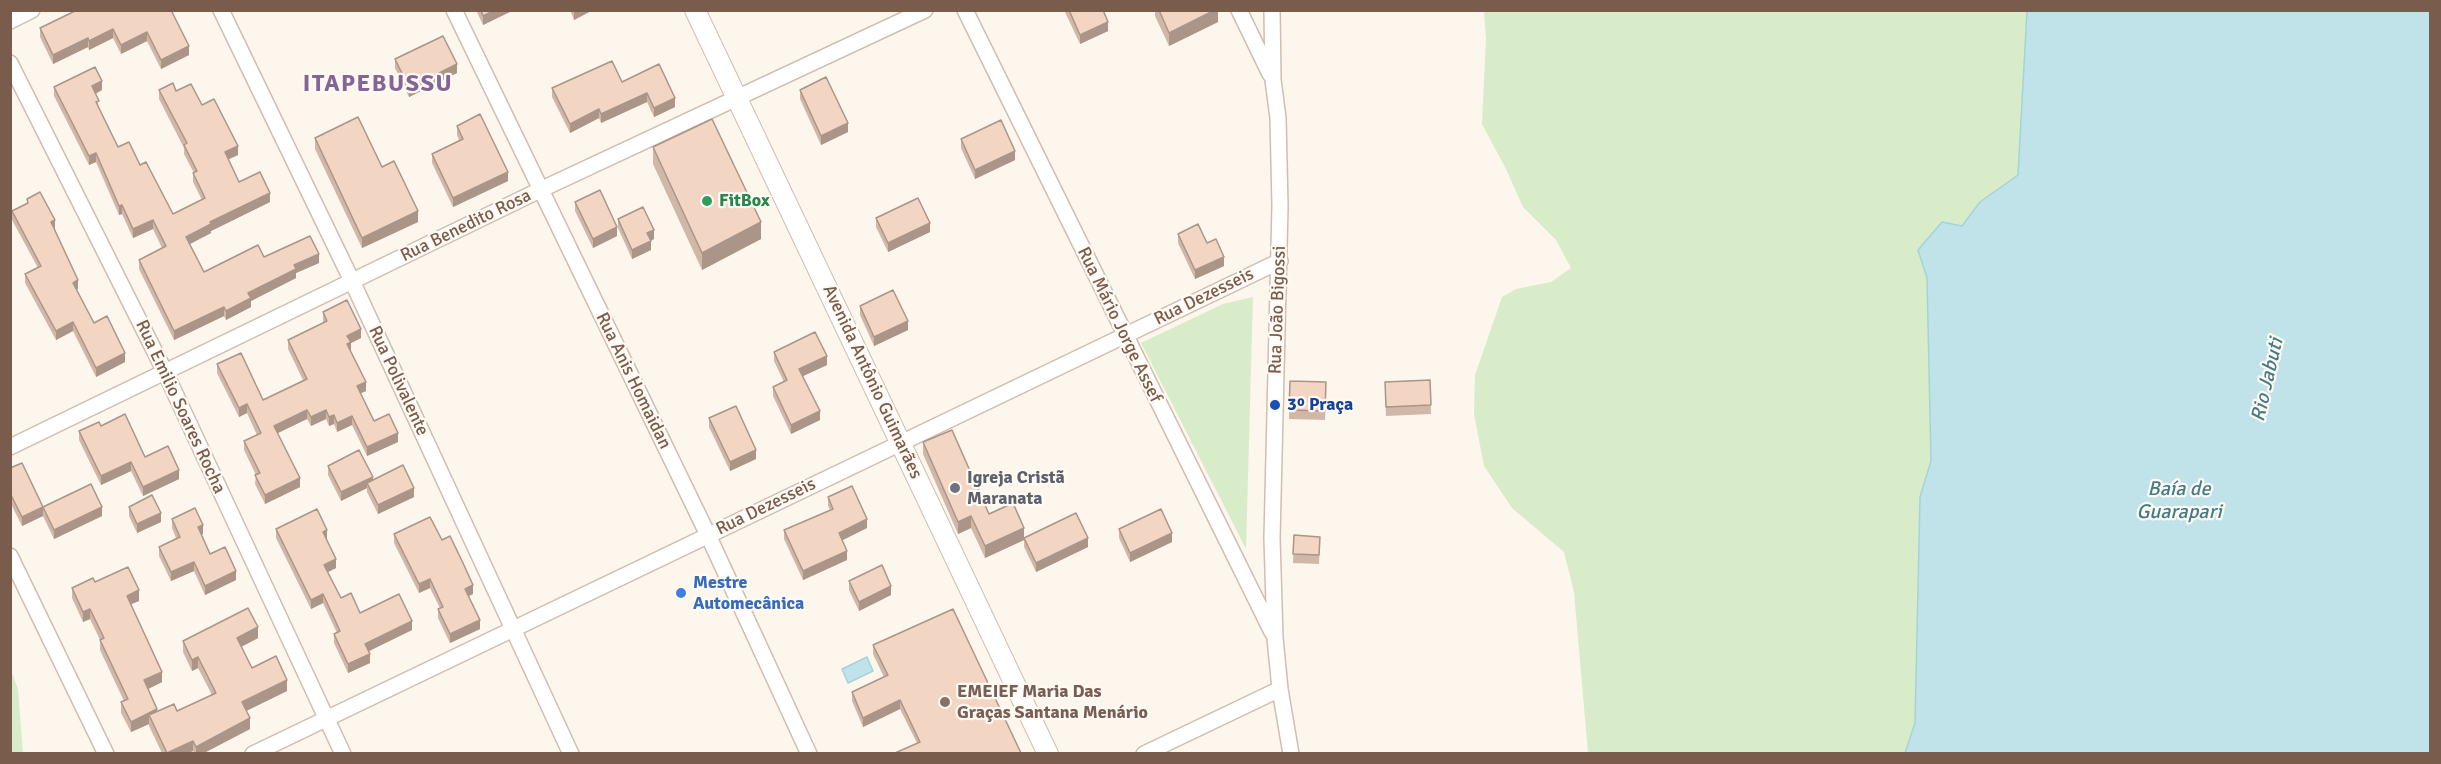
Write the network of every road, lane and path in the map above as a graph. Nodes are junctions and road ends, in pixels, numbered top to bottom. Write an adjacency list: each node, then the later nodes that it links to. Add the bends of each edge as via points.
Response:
1 (32, 10): 9 (street)
2 (221, 10): 15 (street, Rua Polivalente)
3 (454, 10): 13 (street, Rua Anis Homaidan)
4 (695, 10): 12 (street, Avenida Antônio Guimarães)
5 (925, 10): 12 (street, Rua Benedito Rosa)
6 (966, 10): 16 (street, Rua Mário Jorge Assef)
7 (1239, 10): 11 (street)
8 (1272, 10): 11 (street, Rua João Bigossi)
9 (10, 21)
10 (10, 63): 17 (street, Rua Emilio Soares Rocha)
11 (1273, 80): 14 (street, Rua João Bigossi, via 1278,118)
12 (736, 98): 13 (street, Rua Benedito Rosa); 18 (street, Avenida Antônio Guimarães)
13 (540, 190): 15 (street, Rua Benedito Rosa); 20 (street, Rua Anis Homaidan)
14 (1280, 261): 16 (street, Rua Dezesseis); 23 (street, Rua João Bigossi, via 1272,538)
15 (352, 281): 17 (street, Rua Benedito Rosa); 22 (street, Rua Polivalente)
16 (1124, 335): 18 (street, Rua Dezesseis); 23 (street, Rua Mário Jorge Assef)
17 (165, 372): 19 (street, Rua Benedito Rosa); 25 (street, Rua Emilio Soares Rocha)
18 (901, 442): 20 (street, Rua Dezesseis); 31 (street, Avenida Antônio Guimarães)
19 (10, 447)
20 (708, 535): 22 (street, Rua Dezesseis); 30 (street, Rua Anis Homaidan)
21 (10, 556): 26 (street)
22 (514, 628): 25 (street, Rua Dezesseis); 29 (street, Rua Polivalente)
23 (1275, 638): 24 (street, Rua João Bigossi)
24 (1280, 689): 32 (street); 33 (street, Rua João Bigossi)
25 (326, 718): 27 (street, Rua Dezesseis); 28 (street, Rua Emilio Soares Rocha)
26 (106, 753)
27 (253, 753)
28 (343, 753)
29 (571, 753)
30 (809, 753)
31 (1048, 753)
32 (1144, 753)
33 (1291, 753)

